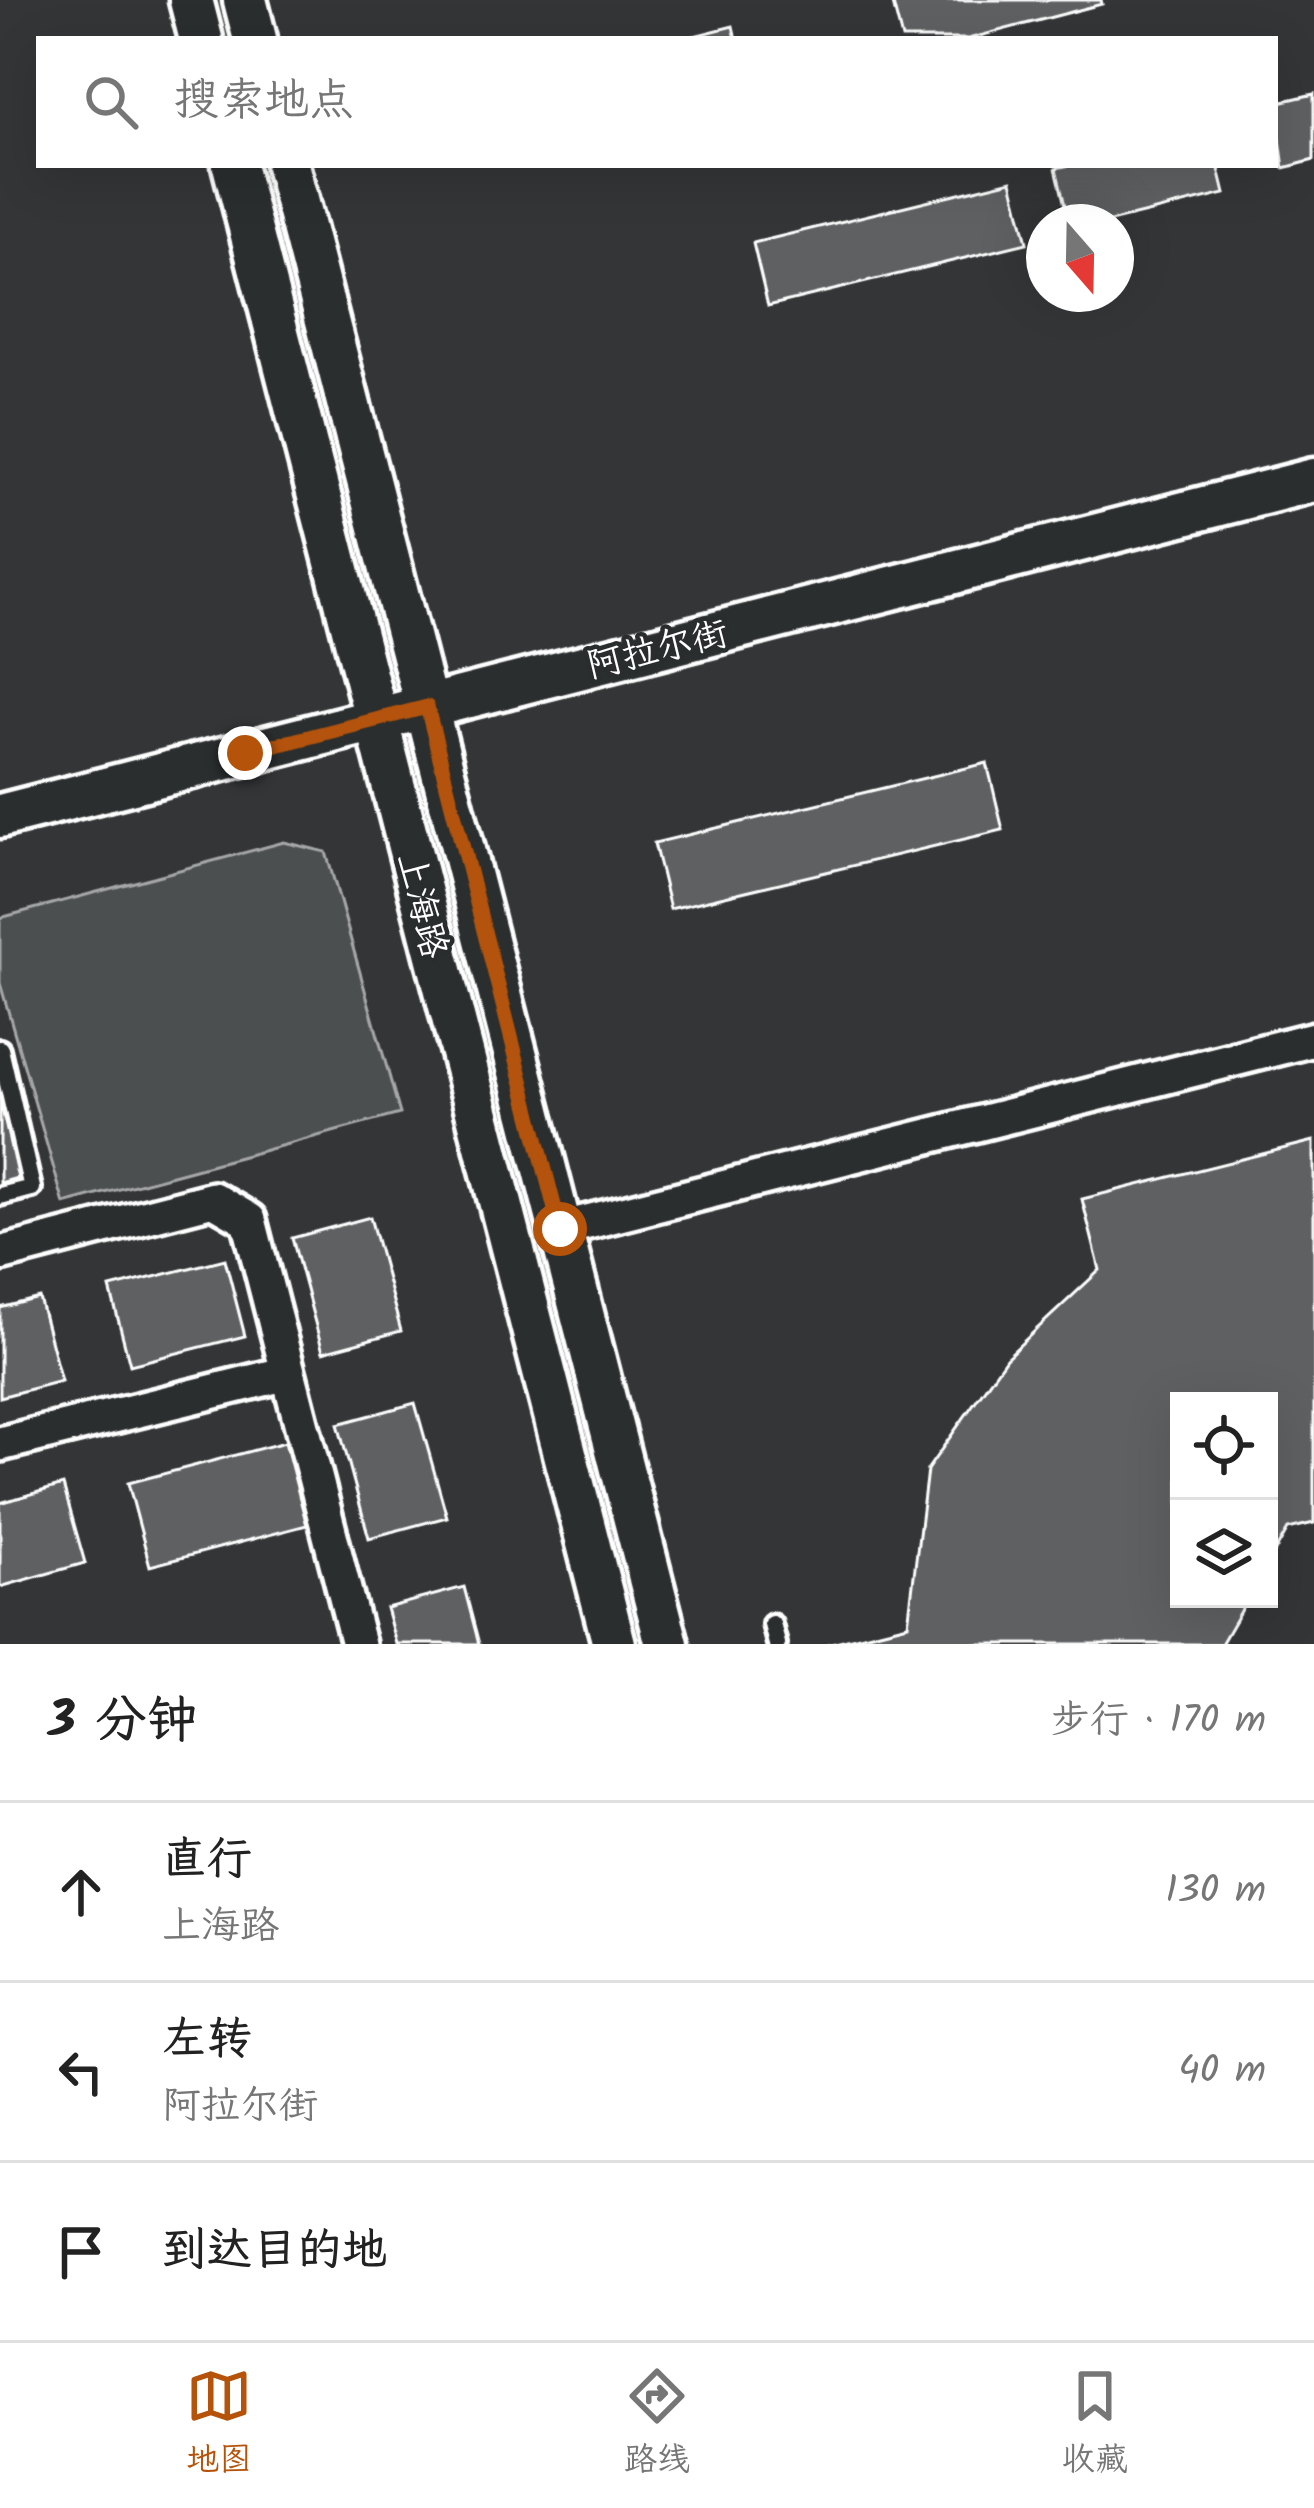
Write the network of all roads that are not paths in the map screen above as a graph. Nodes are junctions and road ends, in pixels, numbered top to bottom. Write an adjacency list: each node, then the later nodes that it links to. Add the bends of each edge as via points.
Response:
1 (191, 0): 3 (street)
2 (245, 0): 4 (street)
3 (201, 36)
4 (254, 36)
5 (235, 168): 9 (street, 上海路)
6 (288, 168): 8 (street, 上海路)
7 (1314, 480): 8 (street, 阿拉尔街)
8 (427, 707): 9 (street, 阿拉尔街); 14 (street, 上海路)
9 (376, 718): 10 (street, 阿拉尔街); 20 (street, 上海路)
10 (0, 816)
11 (1314, 1040): 14 (street)
12 (0, 1049): 13 (lane, via 32,1188)
13 (0, 1196)
14 (560, 1229): 21 (street, 上海路)
15 (0, 1254): 16 (street, via 213,1199 249,1220)
16 (288, 1373): 17 (street); 19 (street)
17 (0, 1444)
18 (772, 1624): 22 (lane)
19 (358, 1644)
20 (614, 1644)
21 (667, 1644)
22 (777, 1644)

